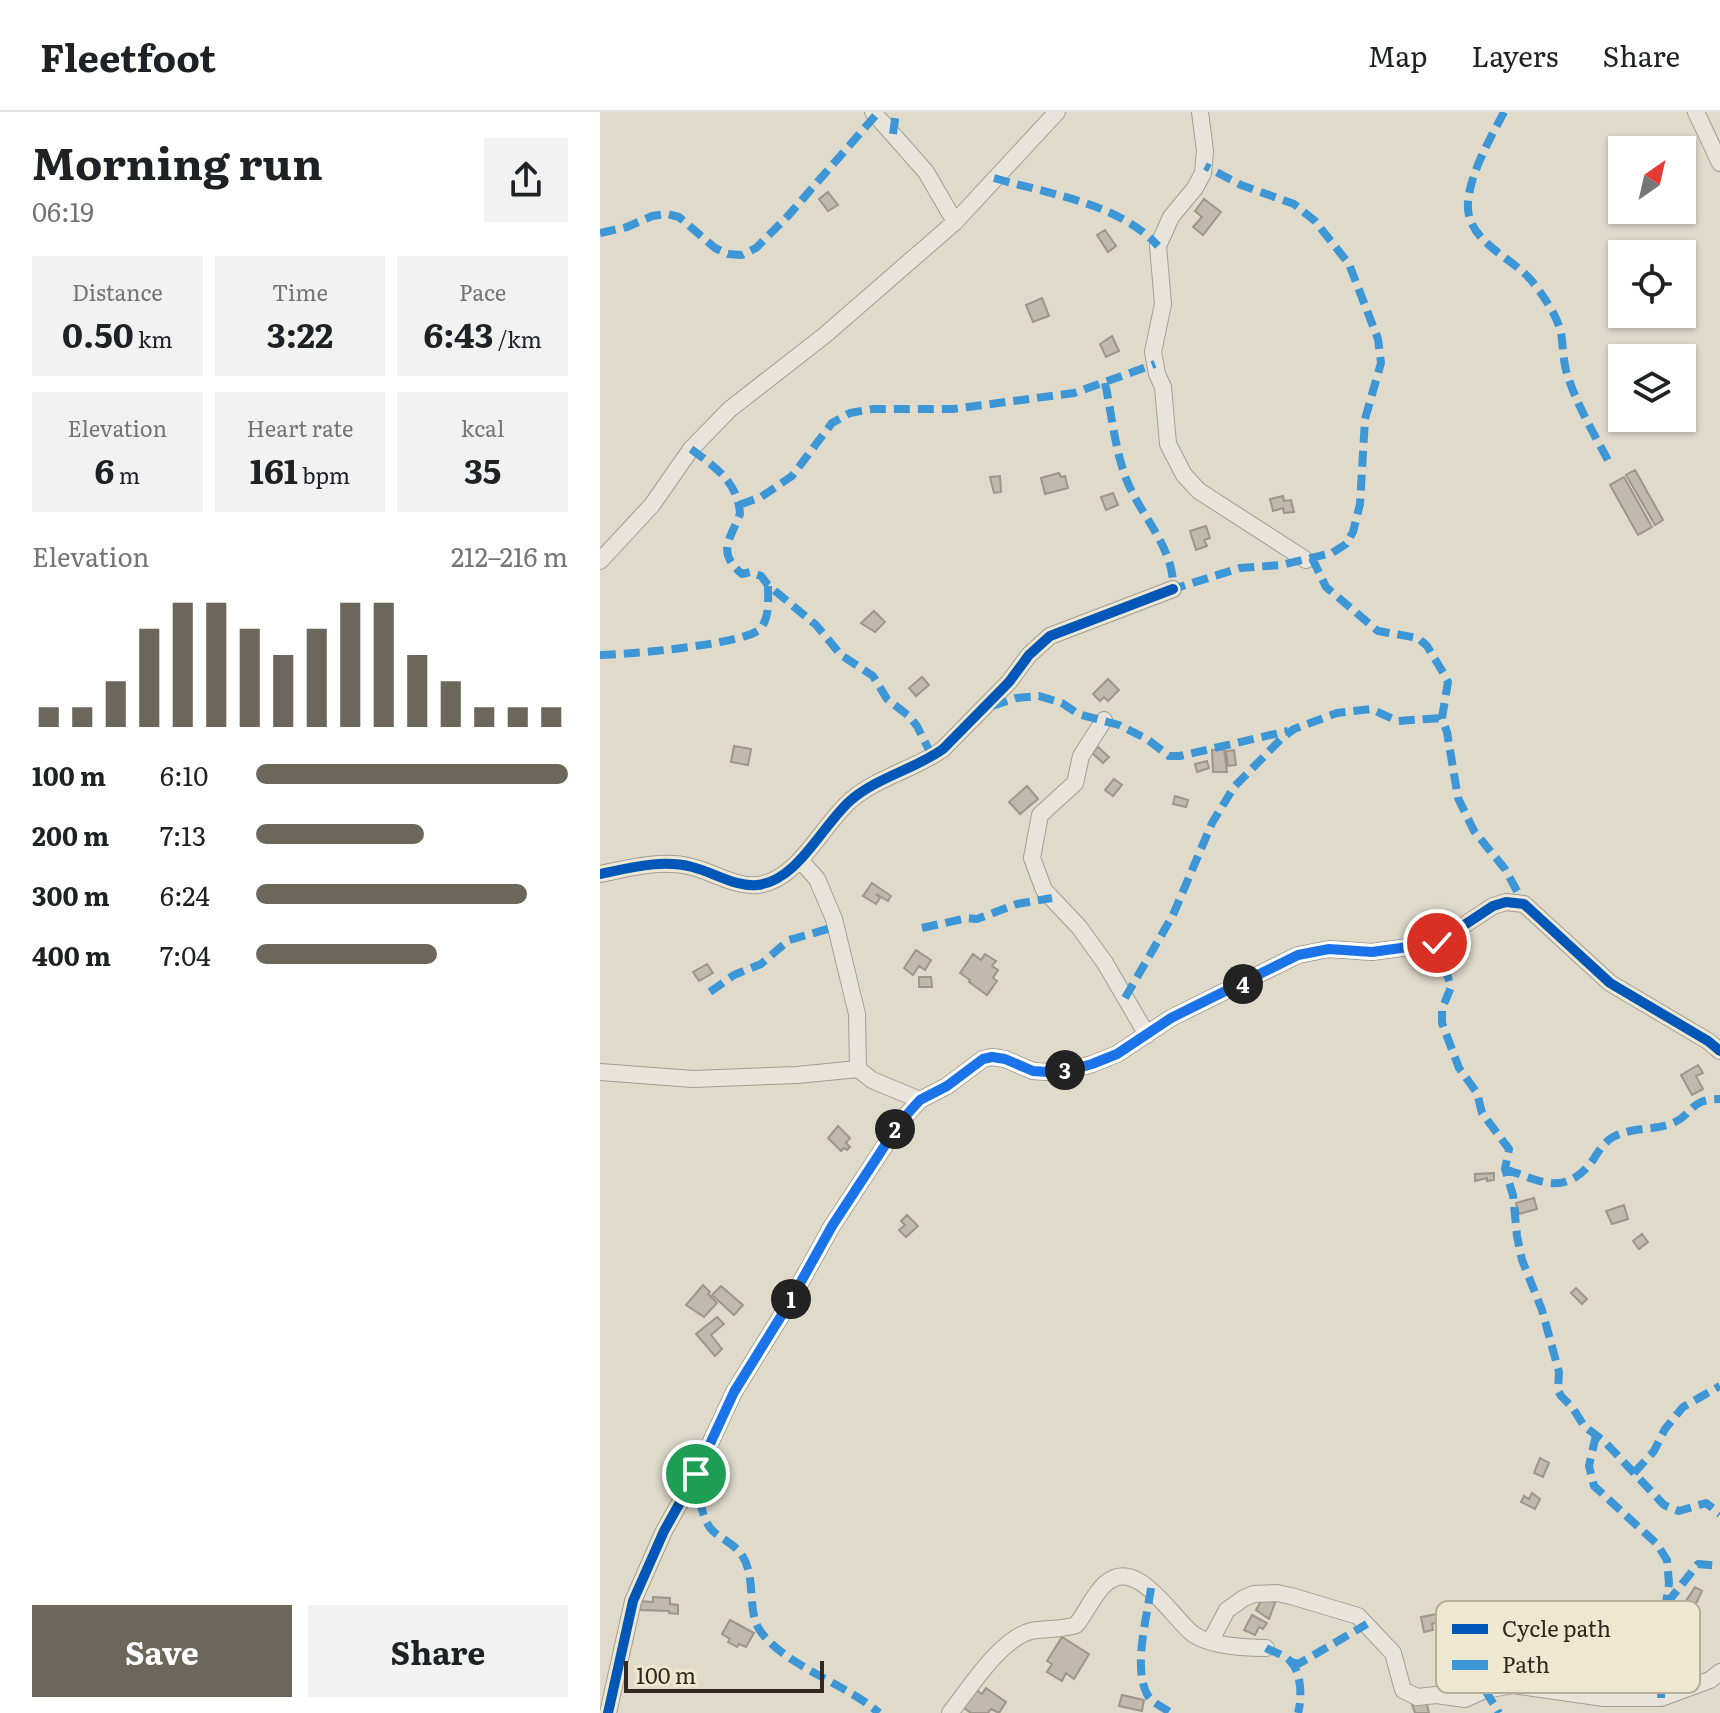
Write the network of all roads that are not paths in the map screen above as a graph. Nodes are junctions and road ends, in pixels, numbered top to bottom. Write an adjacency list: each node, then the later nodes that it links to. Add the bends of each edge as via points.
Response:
1 (873, 112): 6 (street, via 926,172)
2 (1057, 112): 6 (street)
3 (1200, 112): 7 (street, via 1203,173 1171,217 1158,246 1163,304 1153,352 1163,387 1168,444 1199,491)
4 (1696, 112): 5 (street)
5 (1720, 163)
6 (955, 222): 8 (street, via 730,409)
7 (1306, 560)
8 (600, 561)
9 (1173, 589): 11 (street, via 1050,636 943,749 852,799)
10 (1104, 720): 13 (street, via 1081,756 1075,783 1040,815 1032,858 1044,890 1105,963)
11 (801, 861): 12 (street, via 759,885 669,864); 15 (street, via 817,879 834,919 857,1014)
12 (600, 874)
13 (1147, 1035): 14 (street, via 1298,955 1437,943 1506,902 1524,904 1610,983); 17 (street, via 1117,1054 1071,1070 1033,1071 1005,1059 983,1059)
14 (1720, 1051)
15 (858, 1069): 16 (street, via 693,1079); 17 (street)
16 (600, 1072)
17 (920, 1100): 25 (street, via 832,1226 734,1392 633,1601)
18 (1211, 1640): 19 (street); 22 (street, via 1227,1610 1254,1594 1277,1593 1358,1616 1393,1653 1403,1690 1417,1697 1465,1699); 26 (street, via 1195,1635 1151,1588 1119,1576 1105,1584 1076,1625 1028,1632 1016,1639)
19 (1266, 1648)
20 (1720, 1672): 21 (street)
21 (1700, 1684)
22 (1478, 1693)
23 (1569, 1693): 24 (street, via 1661,1698)
24 (1675, 1693)
25 (608, 1713)
26 (950, 1713)

